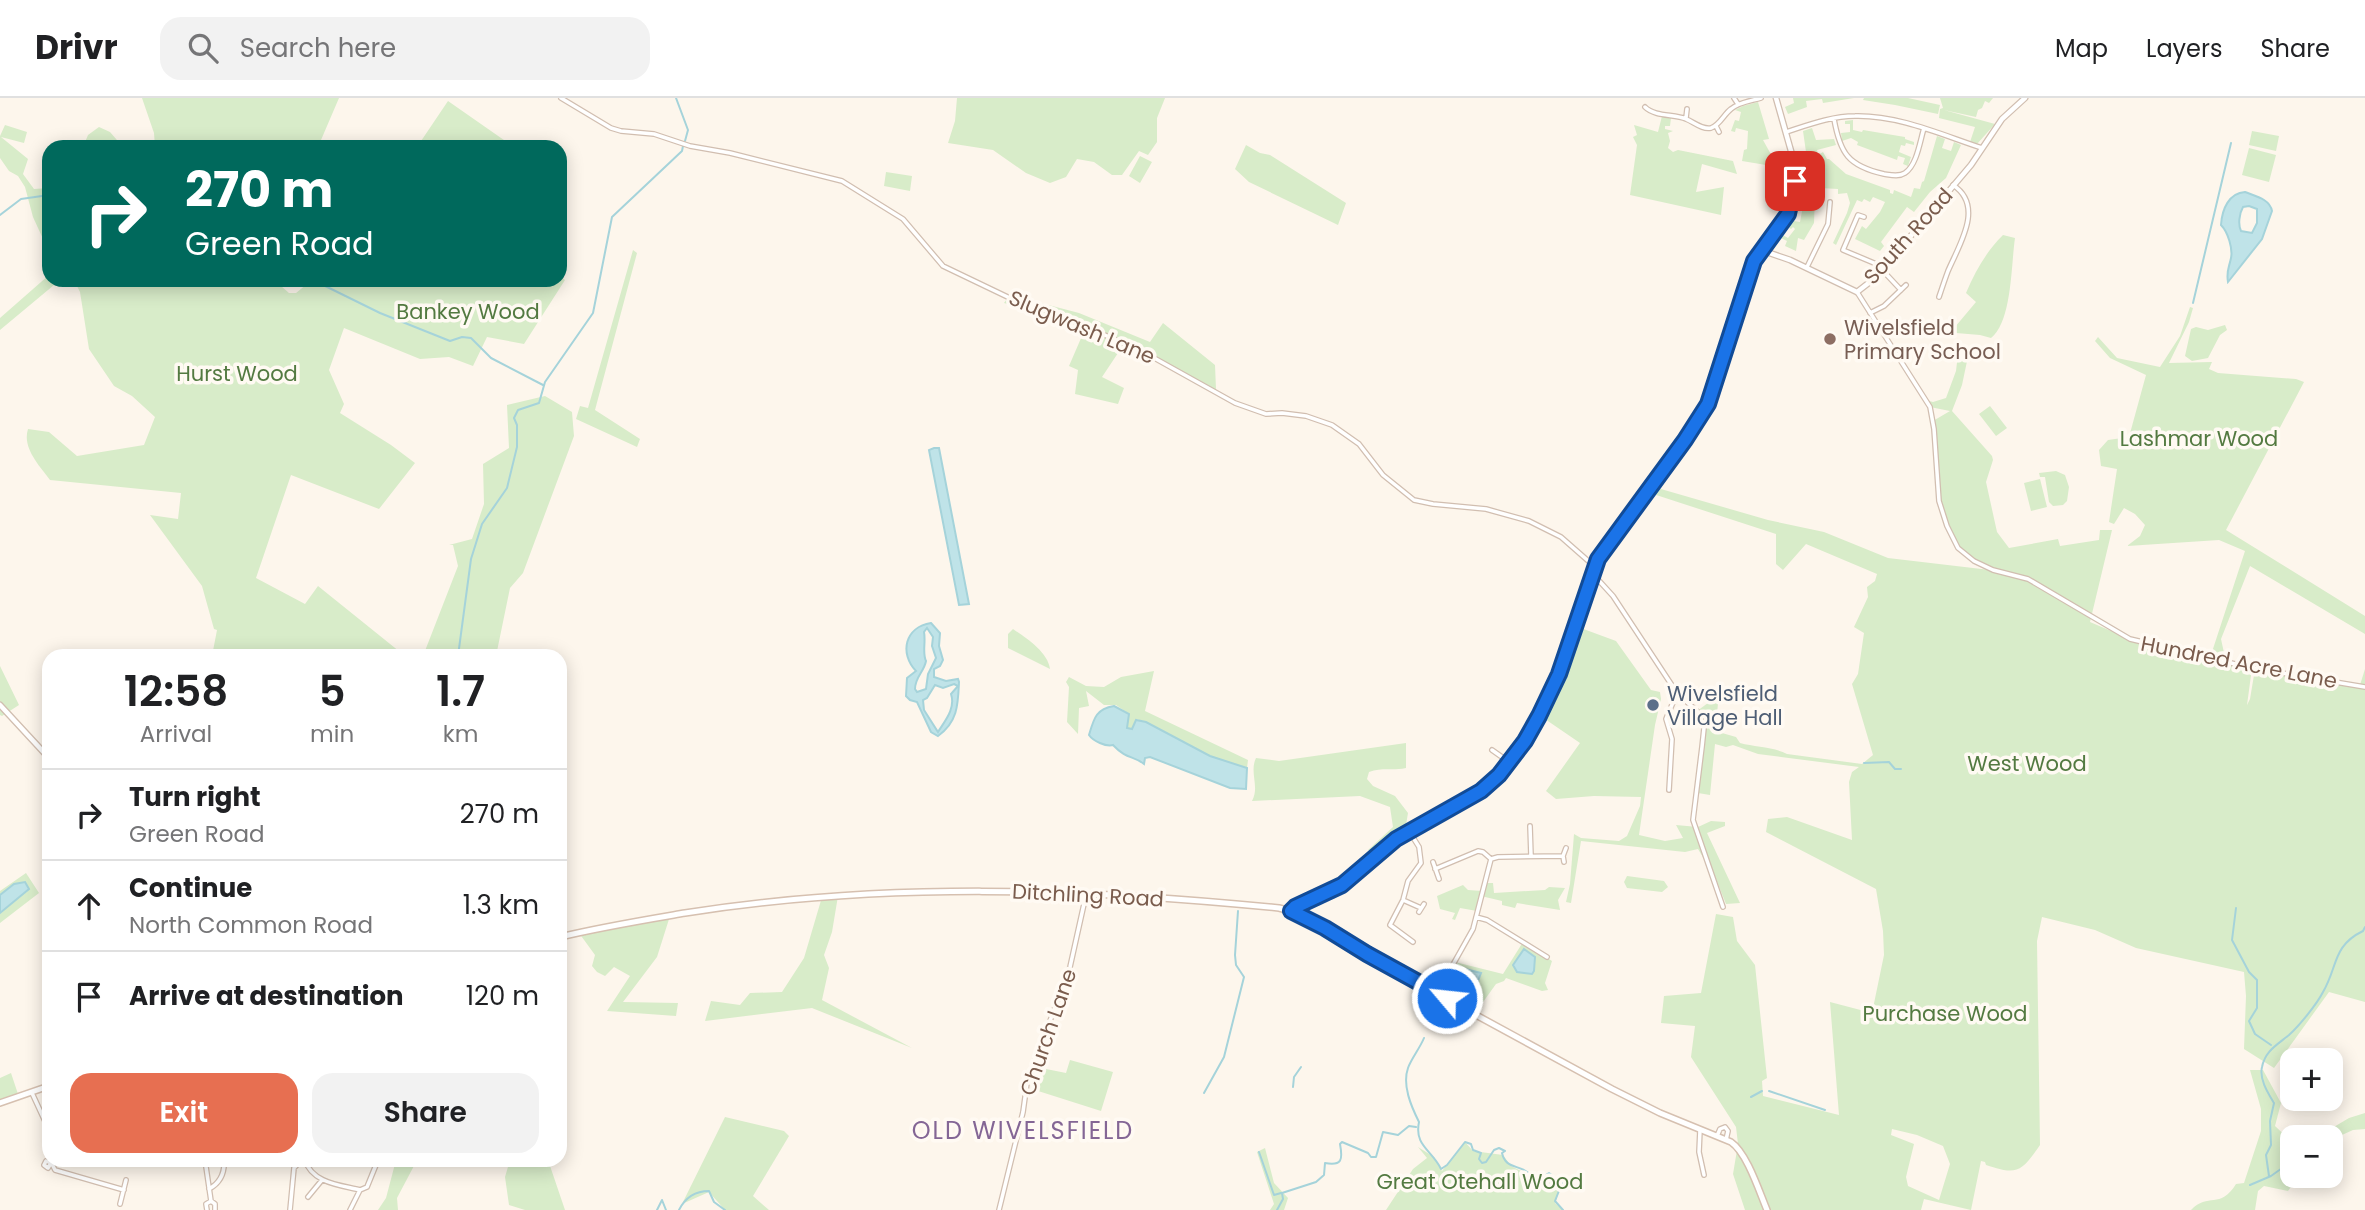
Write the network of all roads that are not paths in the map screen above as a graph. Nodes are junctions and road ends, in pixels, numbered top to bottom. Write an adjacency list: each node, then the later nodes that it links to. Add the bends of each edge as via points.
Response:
1 (561, 98): 27 (street, Slugwash Lane, via 621,131 654,134 842,181 903,219 943,266 1147,354 1234,403 1266,414 1306,416 1332,425 1359,444 1383,475 1414,500 1486,509 1529,521 1561,537)
2 (1734, 98): 6 (street)
3 (1761, 98): 6 (street)
4 (1776, 98): 14 (street)
5 (2025, 98): 15 (street, South Road, via 2002,119)
6 (1738, 104): 11 (street)
7 (1687, 109): 9 (street)
8 (1645, 116): 9 (street, via 1647,109)
9 (1686, 118): 11 (street, via 1703,127)
10 (1833, 119): 12 (street, via 1864,116); 12 (street, via 1838,143 1849,160 1894,175 1909,168); 14 (street)
11 (1716, 126): 13 (street)
12 (1924, 128): 15 (street)
13 (1719, 132)
14 (1786, 132): 19 (street, via 1794,171 1792,201)
15 (1982, 148): 16 (street, South Road)
16 (1953, 185): 21 (street, South Road); 25 (street, via 1966,198 1968,223)
17 (1830, 202): 20 (street, via 1828,224)
18 (1864, 217): 21 (street, via 1858,215 1843,250 1874,263)
19 (1761, 250): 20 (street, South Road); 27 (street, via 1703,412)
20 (1807, 268): 24 (street, South Road)
21 (1883, 272): 23 (street); 24 (street, South Road)
22 (1906, 285): 23 (street)
23 (1901, 290): 26 (street)
24 (1857, 292): 26 (street, Hundred Acre Lane)
25 (1939, 297)
26 (1870, 313): 29 (street, Hundred Acre Lane, via 1930,407 1939,501 1958,548 1974,561 2028,579 2130,639 2252,668)
27 (1594, 566): 28 (street)
28 (1592, 573): 30 (street, via 1613,596); 34 (street, via 1555,684)
29 (2365, 687)
30 (1677, 693): 35 (street, via 1666,719 1672,739); 48 (street, via 1697,710 1704,728 1693,820)
31 (0, 705): 32 (street)
32 (42, 750)
33 (1492, 750): 34 (street)
34 (1509, 762): 37 (street, via 1481,791)
35 (1669, 790)
36 (1530, 826): 39 (street)
37 (1409, 831): 47 (street, via 1419,847 1421,863 1408,881); 50 (street, via 1342,885)
38 (1566, 848): 40 (street)
39 (1531, 856): 40 (street); 41 (street)
40 (1563, 856): 43 (street)
41 (1491, 859): 44 (street, via 1478,852); 51 (street)
42 (1433, 862): 44 (street)
43 (1564, 862)
44 (1436, 869): 45 (street)
45 (1439, 879)
46 (1086, 895): 50 (main road, Ditchling Road, via 1210,901); 52 (main road, Ditchling Road, via 933,891 773,901); 84 (street, Church Lane, via 1070,967 1027,1083)
47 (1403, 900): 49 (street); 53 (street, via 1390,925)
48 (1723, 907)
49 (1421, 908)
50 (1291, 911): 57 (main road, Ditchling Road)
51 (1476, 917): 55 (street); 57 (street)
52 (567, 936)
53 (1413, 942)
54 (1545, 948): 55 (street)
55 (1541, 954): 56 (street)
56 (1547, 957)
57 (1437, 993): 62 (main road, Ditchling Road, via 1612,1089)
58 (42, 1089): 59 (main road)
59 (32, 1093): 60 (main road); 61 (street)
60 (0, 1103)
61 (42, 1115)
62 (1700, 1130): 63 (main road, Ditchling Road); 71 (street, via 1699,1169)
63 (1717, 1136): 64 (main road, Ditchling Road); 64 (street, via 1725,1127)
64 (1726, 1140): 85 (main road, via 1738,1147)
65 (53, 1167): 75 (street)
66 (206, 1167): 74 (street)
67 (224, 1167): 74 (street, via 218,1184)
68 (294, 1167): 82 (street)
69 (309, 1167): 73 (street)
70 (375, 1167): 76 (street, via 367,1187)
71 (1704, 1175)
72 (126, 1180): 75 (street)
73 (322, 1180): 76 (street); 77 (street)
74 (208, 1189): 78 (street)
75 (124, 1190): 79 (street)
76 (360, 1190): 83 (street)
77 (308, 1197)
78 (211, 1201): 80 (street); 81 (street)
79 (120, 1204)
80 (207, 1210)
81 (215, 1210)
82 (290, 1210)
83 (350, 1210)
84 (999, 1210)
85 (1767, 1210)

